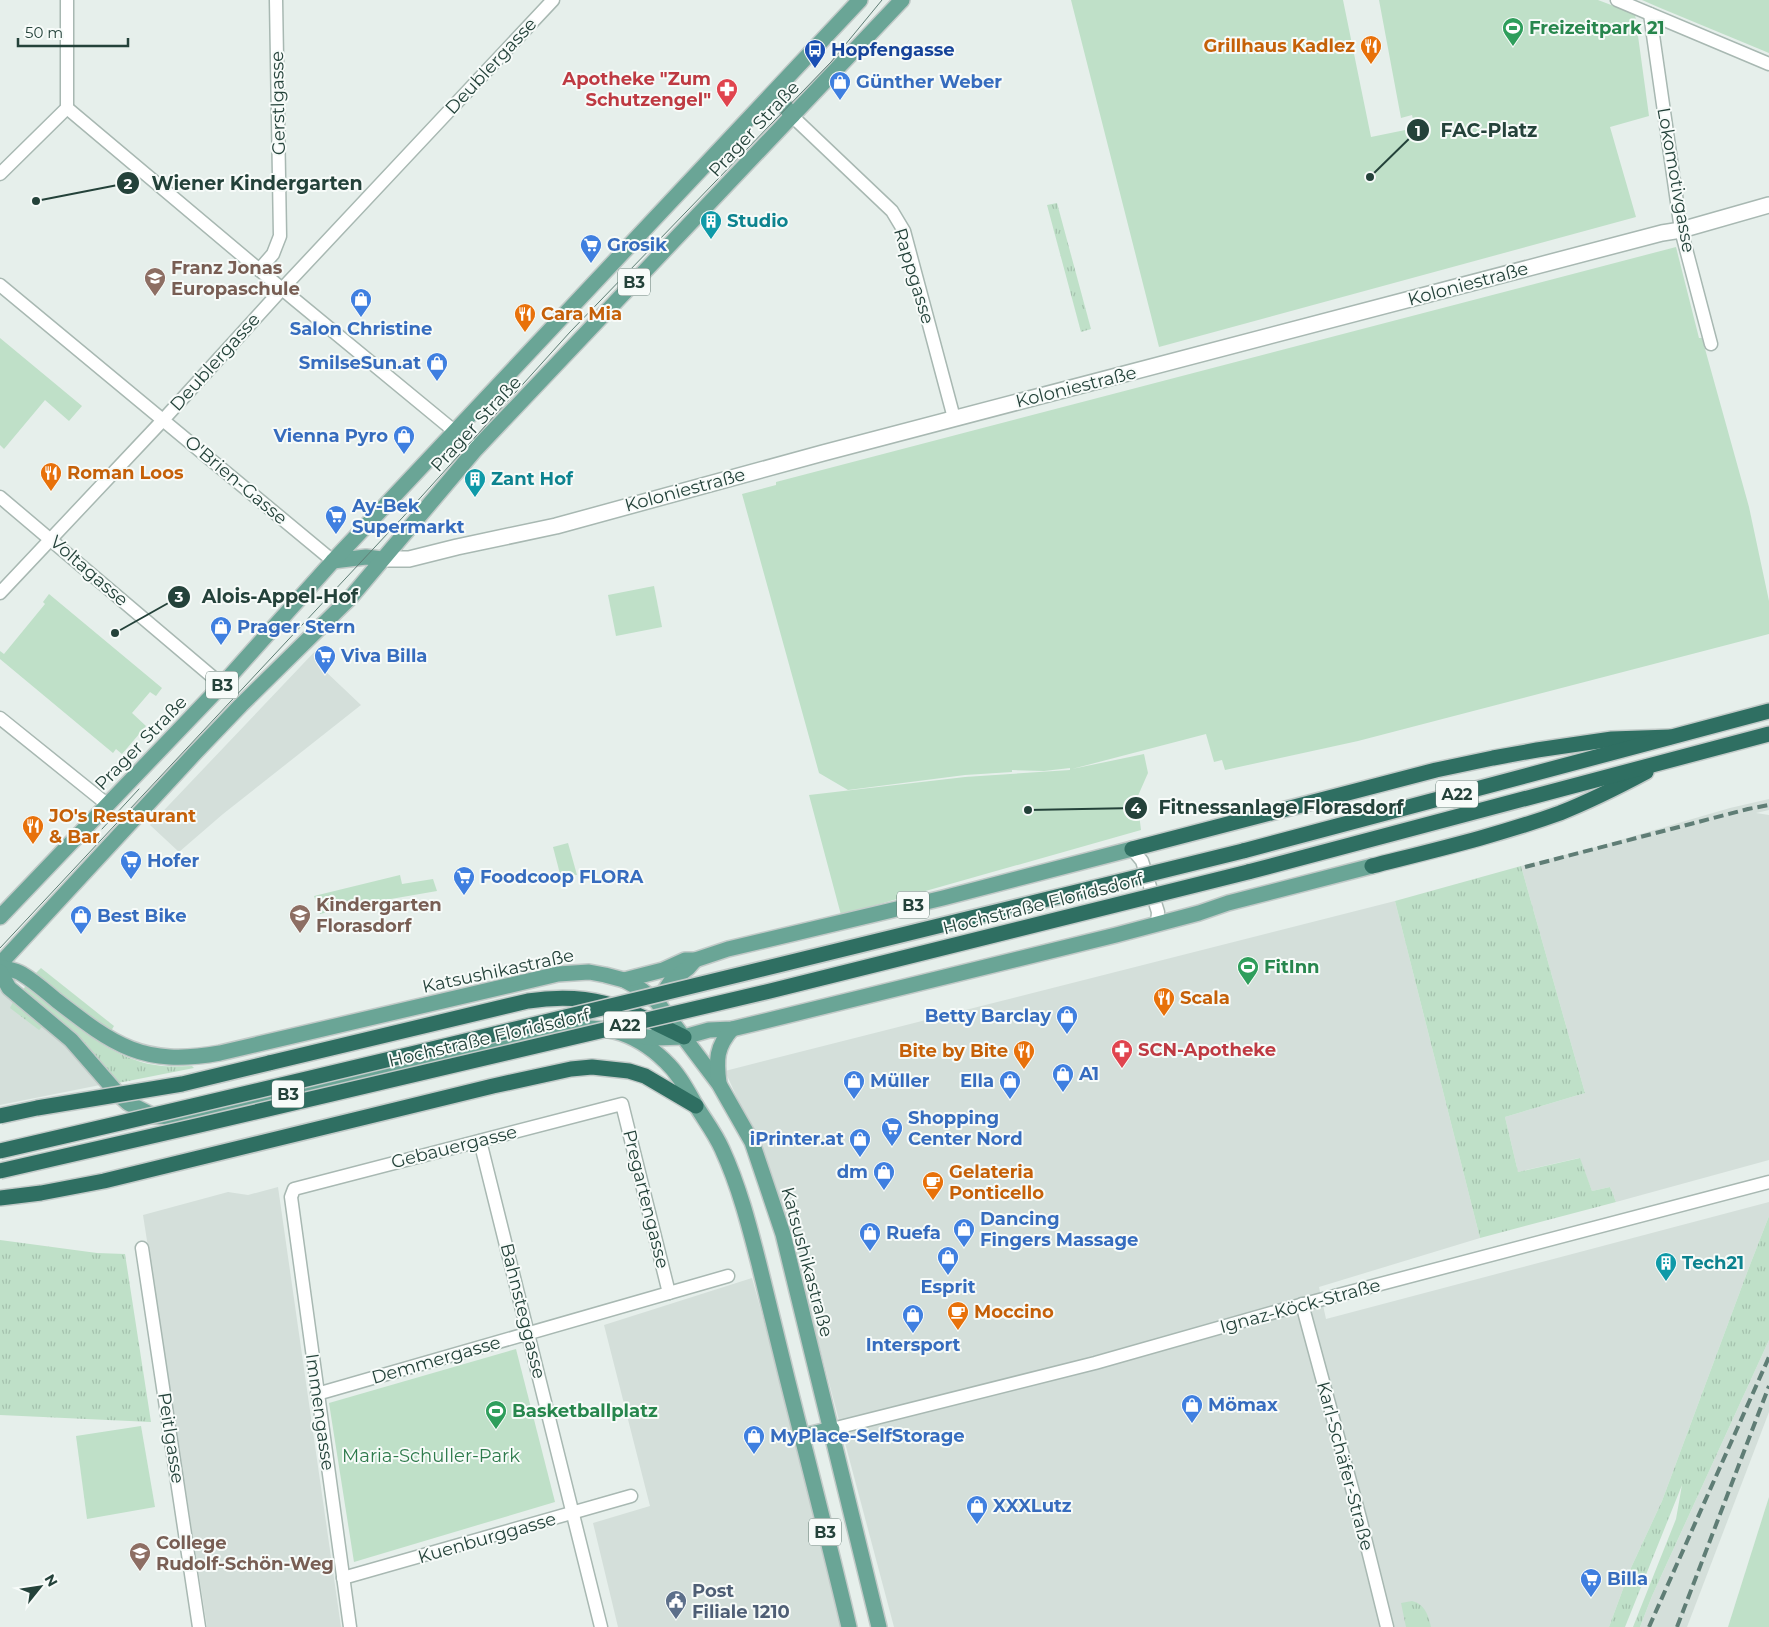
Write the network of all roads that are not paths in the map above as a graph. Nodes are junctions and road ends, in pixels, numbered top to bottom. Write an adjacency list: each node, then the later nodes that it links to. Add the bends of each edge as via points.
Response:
1 (67, 0): 10 (street)
2 (276, 0): 15 (street, Gerstlgasse, via 280,236 273,254)
3 (553, 0): 17 (street, Deublergasse)
4 (860, 0): 9 (main road, Prager Straße / B3)
5 (902, 0): 11 (main road, Prager Straße / B3)
6 (1617, 0): 7 (street)
7 (1650, 14): 8 (street); 14 (street, Lokomotivgasse)
8 (1769, 64)
9 (775, 92): 11 (main road); 21 (main road, Prager Straße / B3)
10 (67, 108): 12 (street); 15 (street)
11 (792, 116): 19 (street, Rappgasse, via 892,212 904,231); 22 (main road, Prager Straße / B3)
12 (0, 174)
13 (1769, 205): 14 (street, Koloniestraße)
14 (1681, 230): 18 (street, Lokomotivgasse); 19 (street, Koloniestraße)
15 (260, 270): 17 (street)
16 (0, 285): 20 (street, O'Brien-Gasse)
17 (282, 289): 20 (street, Deublergasse); 21 (street)
18 (1711, 344)
19 (954, 418): 25 (street, Koloniestraße, via 556,526 409,559)
20 (163, 420): 24 (street, Deublergasse); 26 (street, O'Brien-Gasse)
21 (454, 432): 22 (street); 26 (main road, Prager Straße / B3)
22 (476, 449): 25 (main road, Prager Straße / B3)
23 (0, 497): 24 (street, Voltagasse)
24 (51, 539): 27 (street, Deublergasse); 28 (street, Voltagasse)
25 (382, 560): 26 (main road, via 366,557); 40 (main road, Prager Straße / B3, via 351,598 195,753)
26 (333, 561): 28 (main road, Prager Straße / B3)
27 (0, 592)
28 (222, 685): 34 (main road, Prager Straße / B3)
29 (1769, 710): 32 (highway, A22)
30 (0, 718): 34 (street)
31 (1769, 734): 33 (highway, A22)
32 (1670, 737): 35 (highway, via 1612,739 1492,758); 55 (highway, Hochstraße Floridsdorf / A22, bridge, via 1243,851 204,1104)
33 (1667, 760): 36 (highway, via 1610,792 1560,812); 56 (highway, Hochstraße Floridsdorf / A22, bridge, via 1248,872 770,991)
34 (108, 805): 37 (main road, Prager Straße / B3)
35 (1132, 849): 38 (street, via 1142,861 1158,912); 39 (main road, B3, via 728,949)
36 (1372, 866): 38 (main road)
37 (0, 918)
38 (1157, 925): 45 (main road)
39 (695, 960): 42 (main road, B3, via 685,960 663,970); 43 (main road, B3, via 671,981)
40 (0, 966): 42 (main road, Katsushikastraße / B3, via 21,973 113,1041 142,1053 171,1058 220,1053 558,974 589,972)
41 (0, 972): 46 (main road, B3, via 9,988 71,1040 128,1103 146,1113 167,1117 205,1114 557,1030 586,1027)
42 (624, 980): 43 (main road, Katsushikastraße / B3)
43 (657, 1002): 44 (main road, B3); 47 (main road, Katsushikastraße / B3)
44 (652, 1021): 47 (highway); 48 (main road, B3); 53 (highway, bridge, via 598,1001 548,998 182,1084)
45 (732, 1029): 47 (main road, via 709,1030); 50 (main road, B3, via 716,1057)
46 (629, 1035): 48 (main road); 49 (main road, B3)
47 (684, 1037): 48 (main road); 50 (main road, Katsushikastraße / B3)
48 (655, 1038): 49 (main road, B3)
49 (664, 1060): 52 (main road, B3, via 679,1077)
50 (719, 1084): 66 (main road, Katsushikastraße / B3, via 752,1142 782,1234)
51 (622, 1104): 54 (street, Gebauergasse); 62 (street, Pregartengasse)
52 (696, 1106): 59 (highway, via 648,1078 629,1071 592,1067 571,1069 84,1186); 67 (main road, B3, via 721,1147 747,1216)
53 (0, 1116)
54 (480, 1140): 58 (street, Gebauergasse, via 298,1187); 64 (street, Bahnsteggasse)
55 (0, 1150)
56 (0, 1170)
57 (1769, 1182): 63 (street, Ignaz-Köck-Straße)
58 (291, 1196): 65 (street, Immengasse)
59 (0, 1198)
60 (142, 1248): 71 (street, Peitlgasse)
61 (728, 1276): 62 (street, Demmergasse)
62 (669, 1293): 64 (street, Demmergasse)
63 (1302, 1304): 66 (street, Ignaz-Köck-Straße, via 1136,1352); 76 (street, Karl-Schäfer-Straße)
64 (528, 1334): 65 (street, Demmergasse); 69 (street, Bahnsteggasse)
65 (317, 1394): 70 (street, Immengasse)
66 (832, 1429): 67 (main road); 75 (main road, Katsushikastraße / B3)
67 (803, 1436): 74 (main road, B3)
68 (631, 1496): 69 (street, Kuenburggasse)
69 (572, 1514): 70 (street, Kuenburggasse); 73 (street, Bahnsteggasse)
70 (344, 1578): 72 (street, Immengasse)
71 (199, 1627)
72 (350, 1627)
73 (602, 1627)
74 (849, 1627)
75 (879, 1627)
76 (1387, 1627)

